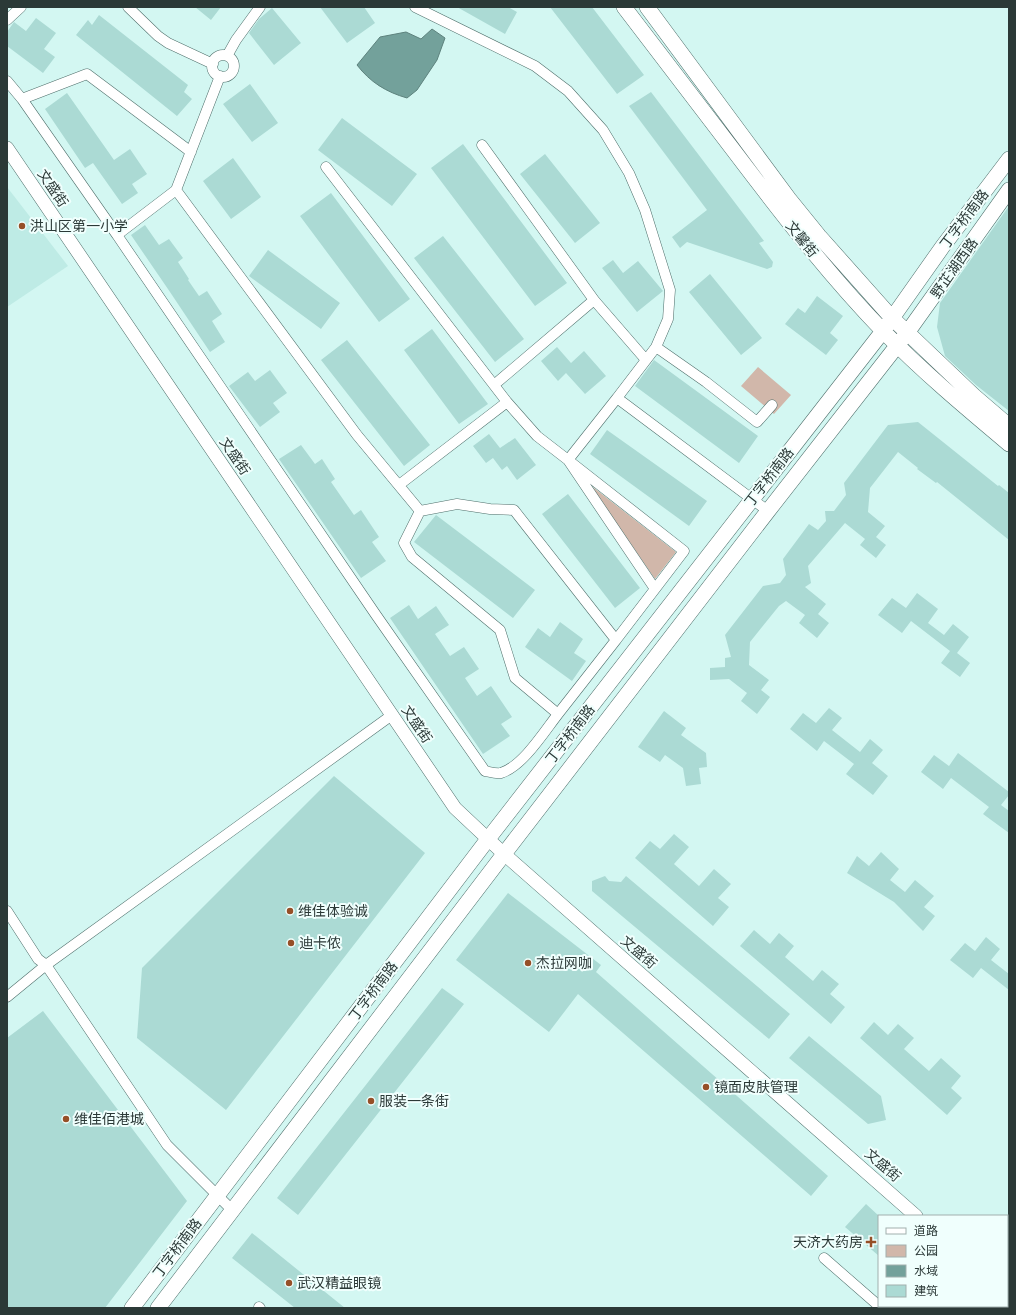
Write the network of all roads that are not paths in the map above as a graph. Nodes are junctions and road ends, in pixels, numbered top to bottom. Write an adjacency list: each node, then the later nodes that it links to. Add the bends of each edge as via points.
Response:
1 (21, 7): 7 (street)
2 (128, 7): 9 (street, via 168,43)
3 (260, 7): 8 (street, via 236,40)
4 (415, 7): 26 (street, via 535,66 568,91 603,130 629,173 650,225 670,290 668,319)
5 (624, 7): 23 (main road, 文馨街, via 799,236)
6 (647, 7): 22 (main road, 文馨街, via 789,199)
7 (7, 20)
8 (228, 56): 9 (street, via 218,56); 10 (street, via 233,60 233,71)
9 (213, 64): 10 (street, via 215,72)
10 (220, 76): 15 (street)
11 (7, 82): 12 (street)
12 (22, 99): 15 (street, via 87,74); 20 (street)
13 (482, 145): 21 (street)
14 (7, 148): 42 (street, 文盛街)
15 (191, 152): 18 (street)
16 (1009, 159): 22 (main road, 丁字桥南路)
17 (326, 167): 28 (street)
18 (176, 190): 20 (street); 35 (street, via 356,435)
19 (1009, 190): 24 (main road, 野芷湖西路)
20 (117, 235): 41 (street, via 485,771 500,773 512,767 524,757)
21 (594, 300): 27 (street); 28 (street)
22 (892, 318): 23 (main road, 丁字桥南路); 24 (main road, 文馨街)
23 (883, 331): 25 (main road, 文馨街); 36 (main road, 丁字桥南路)
24 (907, 333): 25 (main road, 野芷湖西路); 32 (main road, 文馨街)
25 (898, 345): 33 (main road, 文馨街); 38 (main road, 丁字桥南路)
26 (656, 346): 27 (street); 31 (street, via 757,422)
27 (646, 360): 29 (street)
28 (494, 386): 30 (street)
29 (617, 398): 34 (street); 36 (street)
30 (507, 402): 34 (street, via 537,436); 35 (street)
31 (772, 405)
32 (1009, 426)
33 (1009, 444)
34 (568, 460): 39 (street); 39 (street, via 684,551)
35 (398, 485): 37 (street)
36 (752, 500): 38 (street); 43 (main road, 丁字桥南路)
37 (420, 511): 40 (street, via 457,504 514,510); 41 (street, via 404,543 412,557 500,630 515,678)
38 (768, 511): 44 (main road, 丁字桥南路)
39 (655, 589): 40 (street)
40 (616, 640): 41 (street)
41 (558, 714)
42 (392, 715): 43 (street, 文盛街, via 455,808); 46 (street)
43 (488, 839): 44 (street, 文盛街); 48 (main road, 丁字桥南路)
44 (504, 854): 49 (main road, 丁字桥南路); 50 (street, 文盛街)
45 (7, 911): 46 (street, via 38,959)
46 (46, 965): 47 (street); 48 (street, via 166,1145)
47 (7, 997)
48 (217, 1195): 49 (street); 53 (main road, 丁字桥南路)
49 (232, 1210): 54 (main road, 丁字桥南路)
50 (915, 1215)
51 (824, 1258): 52 (street)
52 (878, 1305)
53 (132, 1308)
54 (158, 1308)

